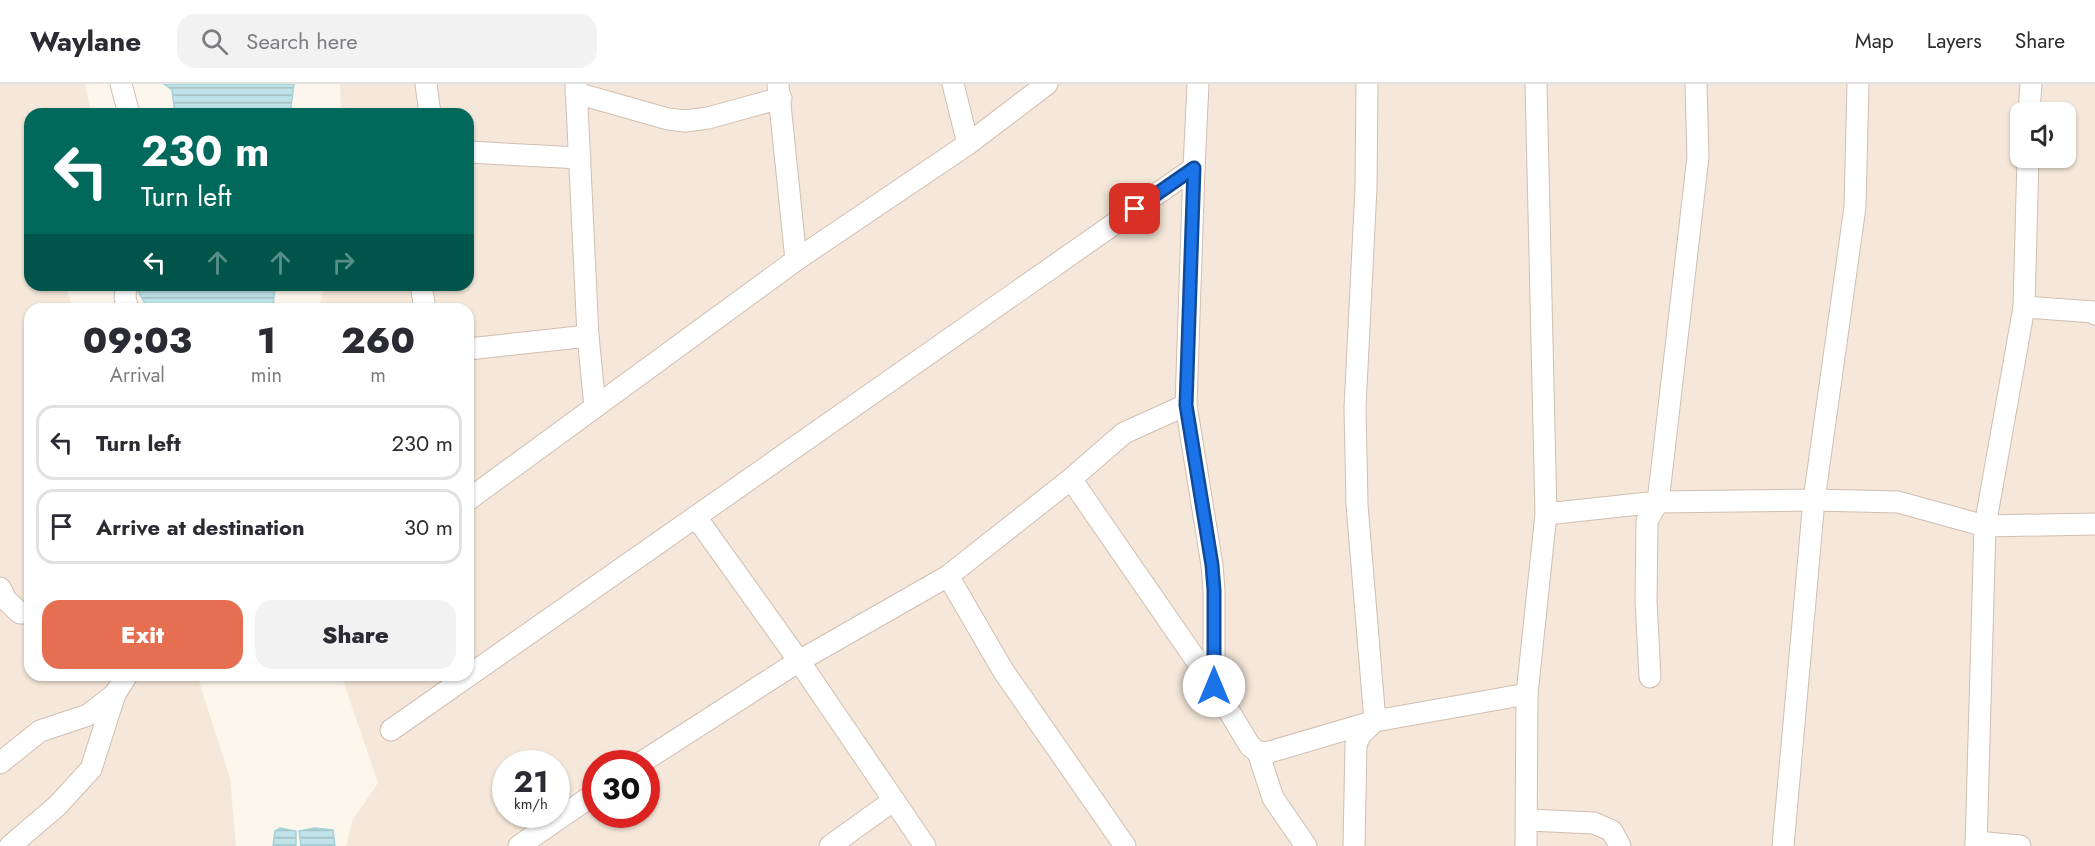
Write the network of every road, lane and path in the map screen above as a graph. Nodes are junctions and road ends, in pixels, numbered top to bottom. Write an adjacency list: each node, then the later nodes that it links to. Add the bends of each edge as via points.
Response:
1 (121, 84): 14 (street)
2 (426, 84): 15 (street)
3 (953, 84): 16 (street)
4 (1047, 84): 16 (street)
5 (1198, 84): 19 (street)
6 (1367, 84): 47 (street, via 1355,407)
7 (1536, 84): 32 (street)
8 (1696, 84): 31 (street, via 1698,157)
9 (1858, 84): 30 (street, via 1855,207)
10 (2031, 84): 13 (street)
11 (576, 88): 12 (street, via 668,119 685,121 708,118); 18 (street)
12 (779, 91): 21 (street)
13 (2030, 102)
14 (127, 108)
15 (429, 108)
16 (968, 144): 21 (street)
17 (474, 152): 18 (street)
18 (580, 158): 24 (street)
19 (1194, 168): 26 (street); 33 (street)
20 (2028, 168): 22 (street)
21 (796, 260): 27 (street)
22 (2024, 307): 23 (street); 35 (street)
23 (2095, 314)
24 (588, 336): 25 (street); 27 (street)
25 (474, 348)
26 (1186, 405): 28 (street, via 1124,434); 44 (street, via 1212,565)
27 (595, 407): 29 (street)
28 (1071, 479): 36 (street); 44 (street)
29 (474, 496)
30 (1814, 500): 31 (street); 35 (street, via 1898,502); 65 (street)
31 (1658, 502): 32 (street); 41 (street, via 1647,521)
32 (1546, 514): 46 (street)
33 (696, 517): 39 (street); 40 (street)
34 (2095, 524): 35 (street)
35 (1985, 526): 55 (street)
36 (948, 576): 39 (street); 60 (street, via 1004,672)
37 (0, 588): 38 (street, via 6,600)
38 (24, 613)
39 (799, 661): 49 (street); 52 (street)
40 (474, 672)
41 (1650, 677)
42 (123, 681): 45 (street)
43 (461, 681): 48 (street)
44 (1214, 686): 50 (street, via 1250,746)
45 (115, 694): 51 (street, via 88,716 40,731); 56 (street, via 91,769 57,806)
46 (1527, 694): 47 (street); 54 (street)
47 (1364, 727): 50 (street); 62 (street, via 1356,744)
48 (391, 730)
49 (660, 750)
50 (1258, 752): 61 (street, via 1273,798)
51 (0, 763)
52 (894, 800): 58 (street); 59 (street)
53 (582, 803): 57 (street)
54 (1528, 820): 63 (street); 64 (street, via 1594,823 1612,831)
55 (1976, 844): 66 (street)
56 (10, 846)
57 (519, 846)
58 (830, 846)
59 (925, 846)
60 (1125, 846)
61 (1306, 846)
62 (1354, 846)
63 (1526, 846)
64 (1620, 846)
65 (1783, 846)
66 (2020, 846)

